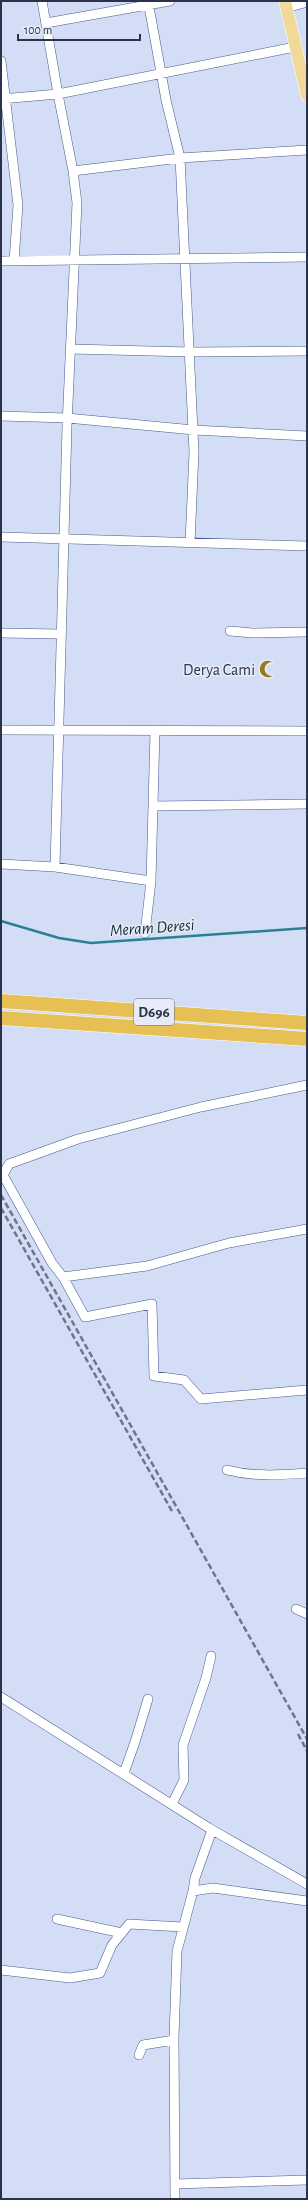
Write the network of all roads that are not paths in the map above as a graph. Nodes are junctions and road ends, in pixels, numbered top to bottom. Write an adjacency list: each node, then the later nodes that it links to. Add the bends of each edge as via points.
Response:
1 (42, 1): 6 (street)
2 (170, 1): 4 (street)
3 (307, 2): 5 (street)
4 (148, 4): 6 (street); 9 (street)
5 (286, 4): 7 (main road)
6 (46, 23): 10 (street)
7 (295, 47): 9 (street); 11 (main road)
8 (1, 61): 12 (street)
9 (161, 75): 10 (street); 14 (street)
10 (58, 94): 12 (street); 15 (street)
11 (307, 96)
12 (3, 99): 20 (street, via 18,205)
13 (307, 150): 14 (street)
14 (180, 158): 15 (street); 17 (street)
15 (74, 171): 18 (street, via 77,203)
16 (307, 257): 17 (street)
17 (186, 258): 18 (street); 23 (street)
18 (74, 260): 20 (street); 21 (street)
19 (1, 261): 20 (street)
20 (14, 261)
21 (70, 349): 23 (street); 25 (street)
22 (307, 351): 23 (street)
23 (191, 352): 26 (street)
24 (1, 416): 25 (street)
25 (67, 418): 26 (street); 29 (street)
26 (194, 430): 27 (street); 30 (street)
27 (307, 436)
28 (1, 536): 29 (street)
29 (63, 539): 30 (street); 35 (street)
30 (190, 543): 31 (street)
31 (307, 546)
32 (230, 631): 33 (street)
33 (307, 632)
34 (1, 633): 35 (street)
35 (61, 634): 37 (street)
36 (1, 730): 37 (street)
37 (58, 731): 38 (street); 43 (street)
38 (155, 731): 39 (street); 41 (street)
39 (307, 731)
40 (307, 804): 41 (street)
41 (153, 806): 44 (street)
42 (1, 864): 43 (street)
43 (55, 867): 44 (street)
44 (151, 881): 45 (street)
45 (144, 933)
46 (1, 1001): 48 (highway, D696)
47 (1, 1018): 49 (highway, D696)
48 (307, 1023)
49 (307, 1039)
50 (307, 1085): 52 (street, via 201,1107 78,1139 9,1164 4,1175 52,1263)
51 (307, 1229): 52 (street, via 229,1243 147,1266)
52 (63, 1277): 53 (street, via 84,1317 152,1304 154,1376 184,1380 201,1399)
53 (307, 1390)
54 (227, 1470): 55 (street, via 272,1476)
55 (307, 1473)
56 (296, 1608): 57 (street)
57 (307, 1614)
58 (211, 1656): 62 (street, via 183,1745 184,1780)
59 (1, 1697): 61 (street)
60 (148, 1699): 61 (street)
61 (124, 1773): 62 (street)
62 (172, 1804): 63 (street)
63 (212, 1830): 64 (street); 65 (street)
64 (307, 1884)
65 (193, 1891): 66 (street, via 213,1888); 68 (street)
66 (307, 1901)
67 (57, 1919): 69 (street)
68 (183, 1928): 69 (street, via 129,1924); 71 (street, via 177,1951)
69 (122, 1934): 70 (street, via 112,1945 100,1973 70,1978)
70 (1, 1970)
71 (174, 2040): 72 (street, via 143,2045); 74 (street)
72 (139, 2055)
73 (307, 2180): 74 (street)
74 (175, 2184): 75 (street)
75 (175, 2199)

